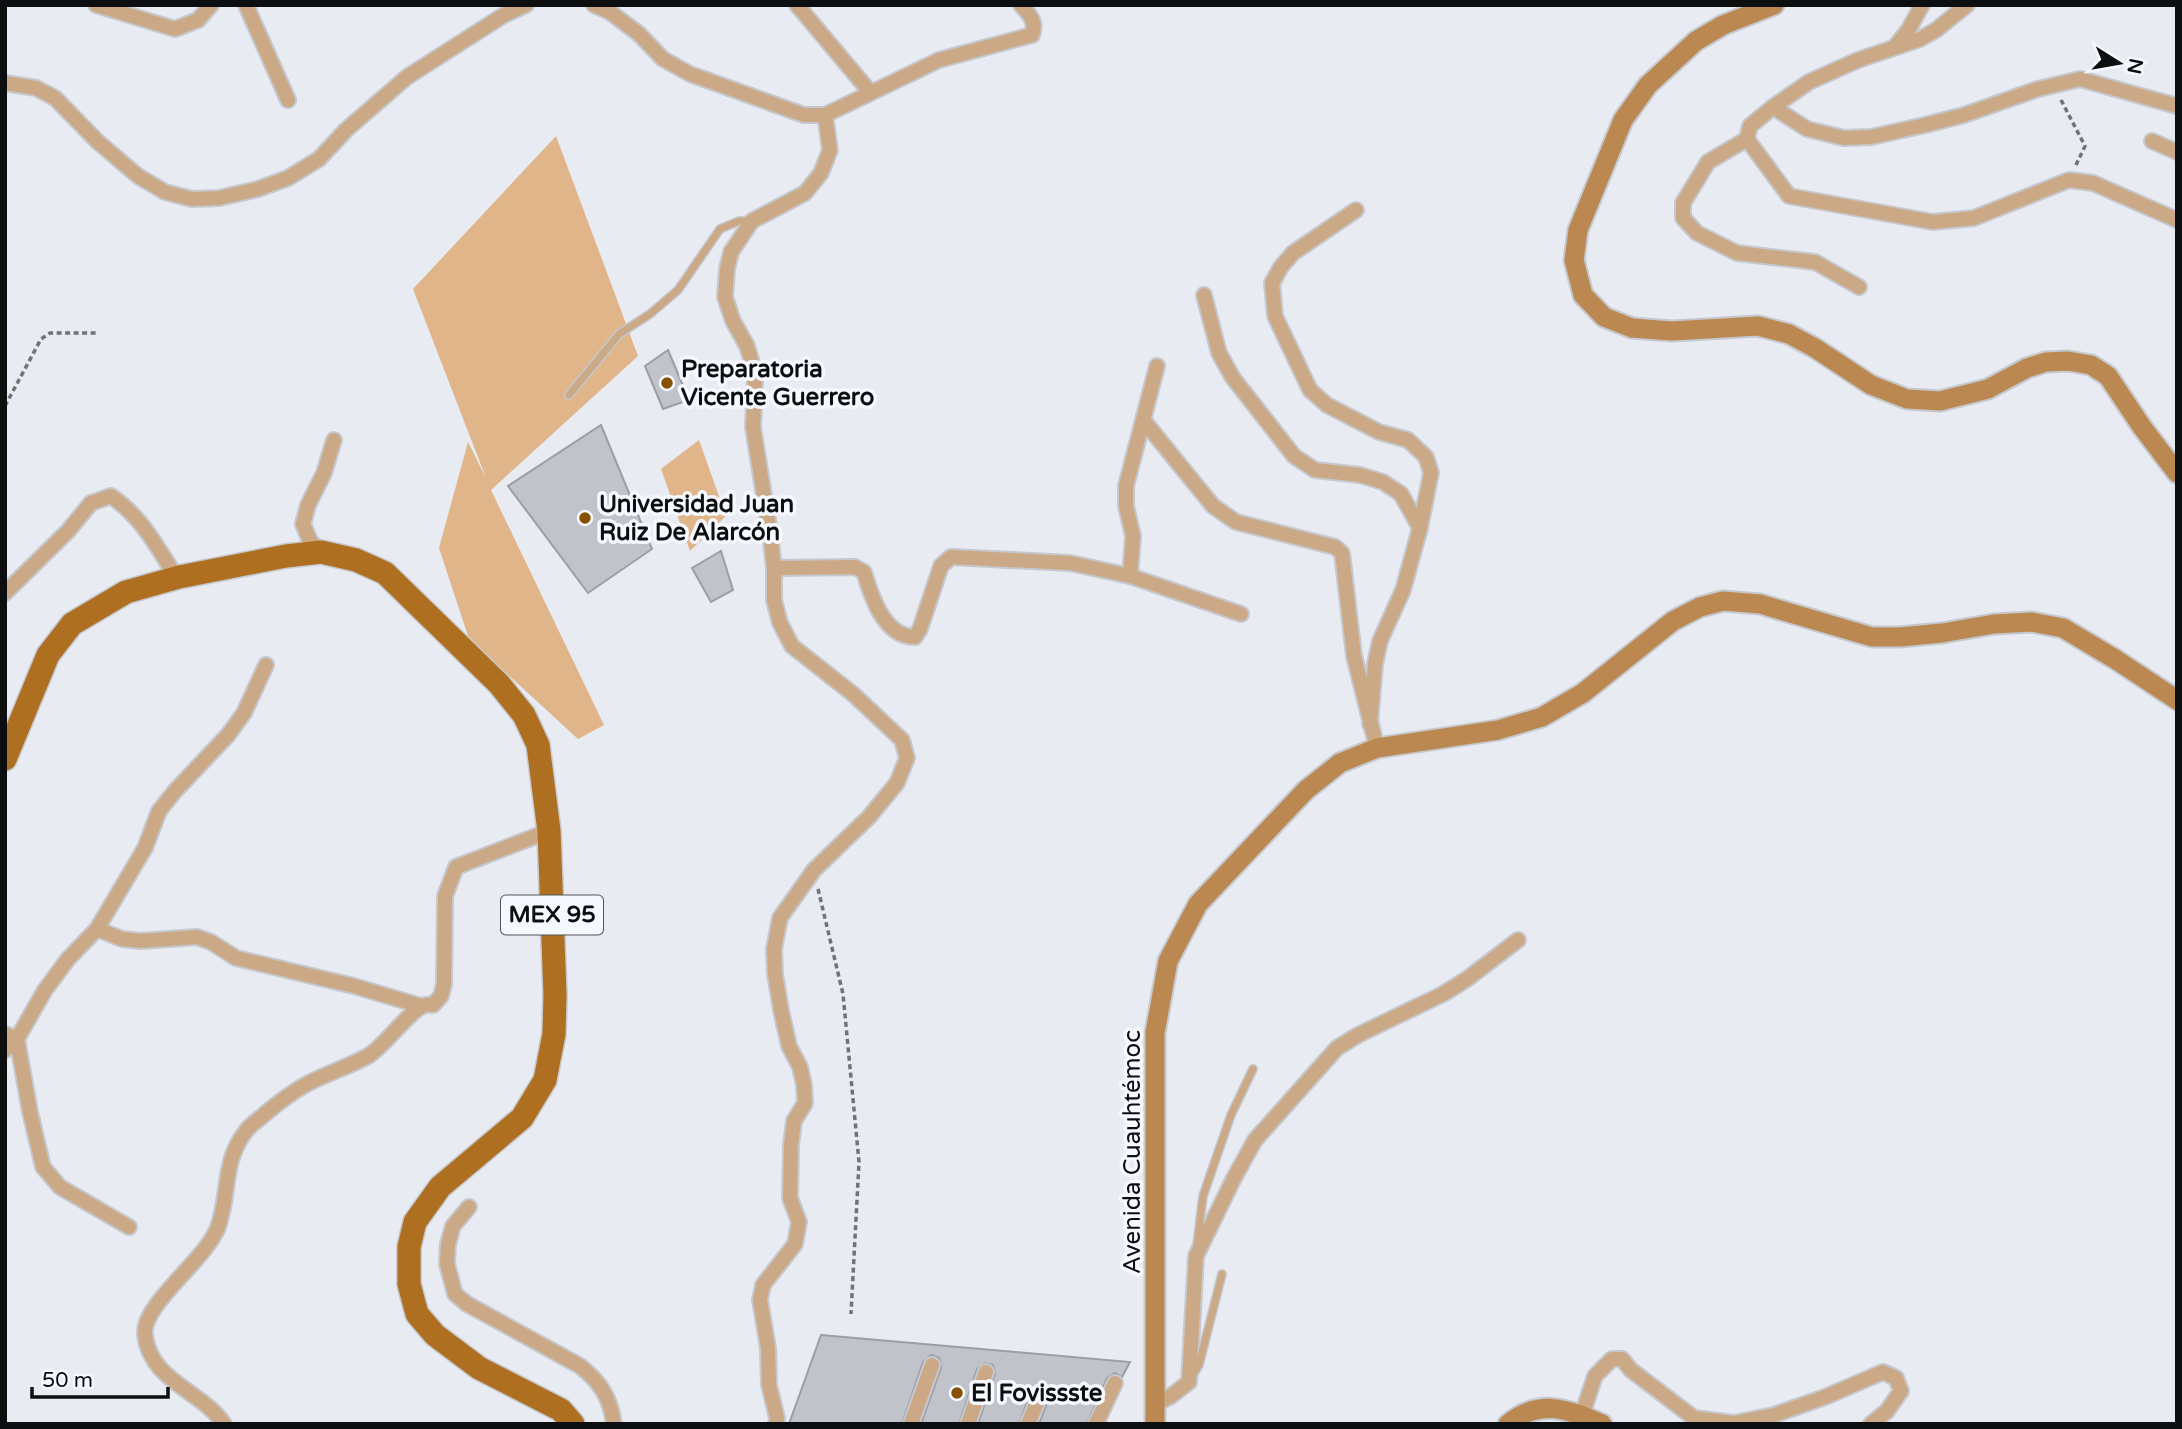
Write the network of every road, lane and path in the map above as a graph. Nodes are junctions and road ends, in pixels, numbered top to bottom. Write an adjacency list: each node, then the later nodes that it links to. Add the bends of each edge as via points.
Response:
1 (96, 5): 2 (street, via 175,29 198,20)
2 (211, 5)
3 (246, 5): 15 (street)
4 (526, 5): 12 (street, via 407,78 371,106 319,159 268,186 219,198 192,199 165,192 98,142 55,98 36,88)
5 (594, 5): 18 (street, via 610,12 663,59 690,74 804,115)
6 (797, 5): 14 (street)
7 (1021, 5): 14 (street, via 1032,17 1032,35 939,60)
8 (1774, 5): 34 (main road, via 1696,41 1648,85 1623,120 1578,230 1574,260 1583,295 1604,317 1632,328 1672,331 1758,326 1789,334 1871,385 1908,400 1940,401 1988,389 2046,362 2091,365 2108,376)
9 (1922, 5): 11 (street)
10 (1967, 5): 11 (street, via 1928,34)
11 (1895, 47): 17 (street, via 1809,82)
12 (5, 83)
13 (2056, 85): 16 (street, via 2080,79); 17 (street, via 1964,115 1871,137 1820,134); 21 (path)
14 (870, 92): 18 (street)
15 (288, 100)
16 (2177, 106)
17 (1773, 107): 19 (street, via 1750,126)
18 (825, 115): 25 (street, via 830,150 821,173 805,193)
19 (1747, 139): 24 (street, via 1789,196 1863,210 1933,222 1974,218 2069,180 2093,183); 26 (street, via 1708,162 1683,203 1683,218 1697,233 1737,253 1815,262)
20 (2152, 141): 22 (street)
21 (2085, 146)
22 (2177, 152)
23 (1356, 211): 35 (street, via 1293,253 1281,267 1272,283 1275,316 1310,390 1327,405 1378,432 1408,440 1426,457 1430,472)
24 (2177, 220)
25 (752, 221): 30 (lane, via 720,229 678,290 620,334); 37 (street, via 732,252 725,297 753,366 753,427)
26 (1859, 287)
27 (1204, 295): 35 (street, via 1219,353 1294,456 1315,470 1383,482 1401,494)
28 (96, 333): 31 (path, via 50,333 41,339)
29 (1157, 366): 32 (street)
30 (569, 395)
31 (5, 406)
32 (1144, 421): 38 (street, via 1126,486 1133,536); 44 (street, via 1213,506 1236,522 1335,547 1342,553 1354,656)
33 (334, 440): 36 (street, via 303,524)
34 (2177, 473)
35 (1420, 528): 44 (street, via 1402,590 1380,641)
36 (321, 552): 39 (main road, MEX 95); 47 (main road, MEX 95, via 385,573 499,684 524,715 538,746)
37 (774, 568): 38 (street, via 861,569 875,606 906,637 915,637 920,629 941,566 951,556 1070,563); 48 (street, via 774,600 792,646 902,740 907,758 897,783 869,817)
38 (1130, 576): 41 (street)
39 (179, 577): 40 (street, via 144,526 111,496 90,503); 46 (main road, MEX 95, via 126,592 72,624 48,655)
40 (5, 593)
41 (1241, 614)
42 (266, 665): 49 (street, via 244,713 228,735 159,811 145,848)
43 (2177, 700): 45 (main road, Avenida Cuauhtémoc, via 2063,628 2032,622 1872,637 1760,604 1723,601 1673,621 1583,693 1542,717 1498,730)
44 (1370, 724): 45 (street)
45 (1377, 748): 65 (main road, Avenida Cuauhtémoc, via 1340,763 1306,790 1198,904 1168,961 1155,1032)
46 (5, 759)
47 (549, 831): 51 (street, via 456,867 445,896 441,996 433,1004); 68 (main road, MEX 95, via 555,995 554,1034 545,1080 522,1118 440,1187 415,1222 409,1247 409,1284 417,1314 435,1335 479,1368 561,1410)
48 (814, 870): 59 (path, via 843,993 859,1162); 70 (street, via 780,918 774,948 781,1010 789,1046 800,1067 805,1103 794,1121 791,1145 790,1198 799,1222 795,1244 763,1285 760,1300)
49 (97, 929): 51 (street, via 140,941 197,937 236,958); 52 (street, via 68,959)
50 (1518, 940): 57 (street, via 1443,994 1337,1048 1255,1140)
51 (421, 1006): 67 (street, via 370,1055 306,1085 247,1129 233,1152 218,1228 150,1312 144,1332 159,1369 216,1411)
52 (11, 1037): 53 (street); 56 (street, via 43,1167 60,1187)
53 (5, 1050)
54 (1253, 1069): 57 (lane, via 1231,1115 1203,1196)
55 (469, 1207): 69 (street, via 453,1226 448,1244 447,1264 455,1294 596,1379 611,1405)
56 (129, 1227)
57 (1196, 1256): 62 (street)
58 (1222, 1274): 62 (lane, via 1199,1365)
59 (851, 1314)
60 (932, 1365): 71 (street)
61 (986, 1372): 72 (street)
62 (1189, 1382): 65 (street)
63 (1115, 1383): 74 (street)
64 (1041, 1393): 73 (street)
65 (1155, 1414)
66 (1582, 1415): 75 (main road, via 1543,1407 1518,1415); 76 (main road); 77 (street, via 1595,1376 1612,1359 1622,1359 1694,1418 1734,1423 1774,1415 1883,1372 1896,1378 1902,1391)
67 (224, 1424)
68 (573, 1424)
69 (614, 1424)
70 (776, 1424)
71 (911, 1424)
72 (968, 1424)
73 (1028, 1424)
74 (1096, 1424)
75 (1508, 1424)
76 (1602, 1424)
77 (1871, 1424)

